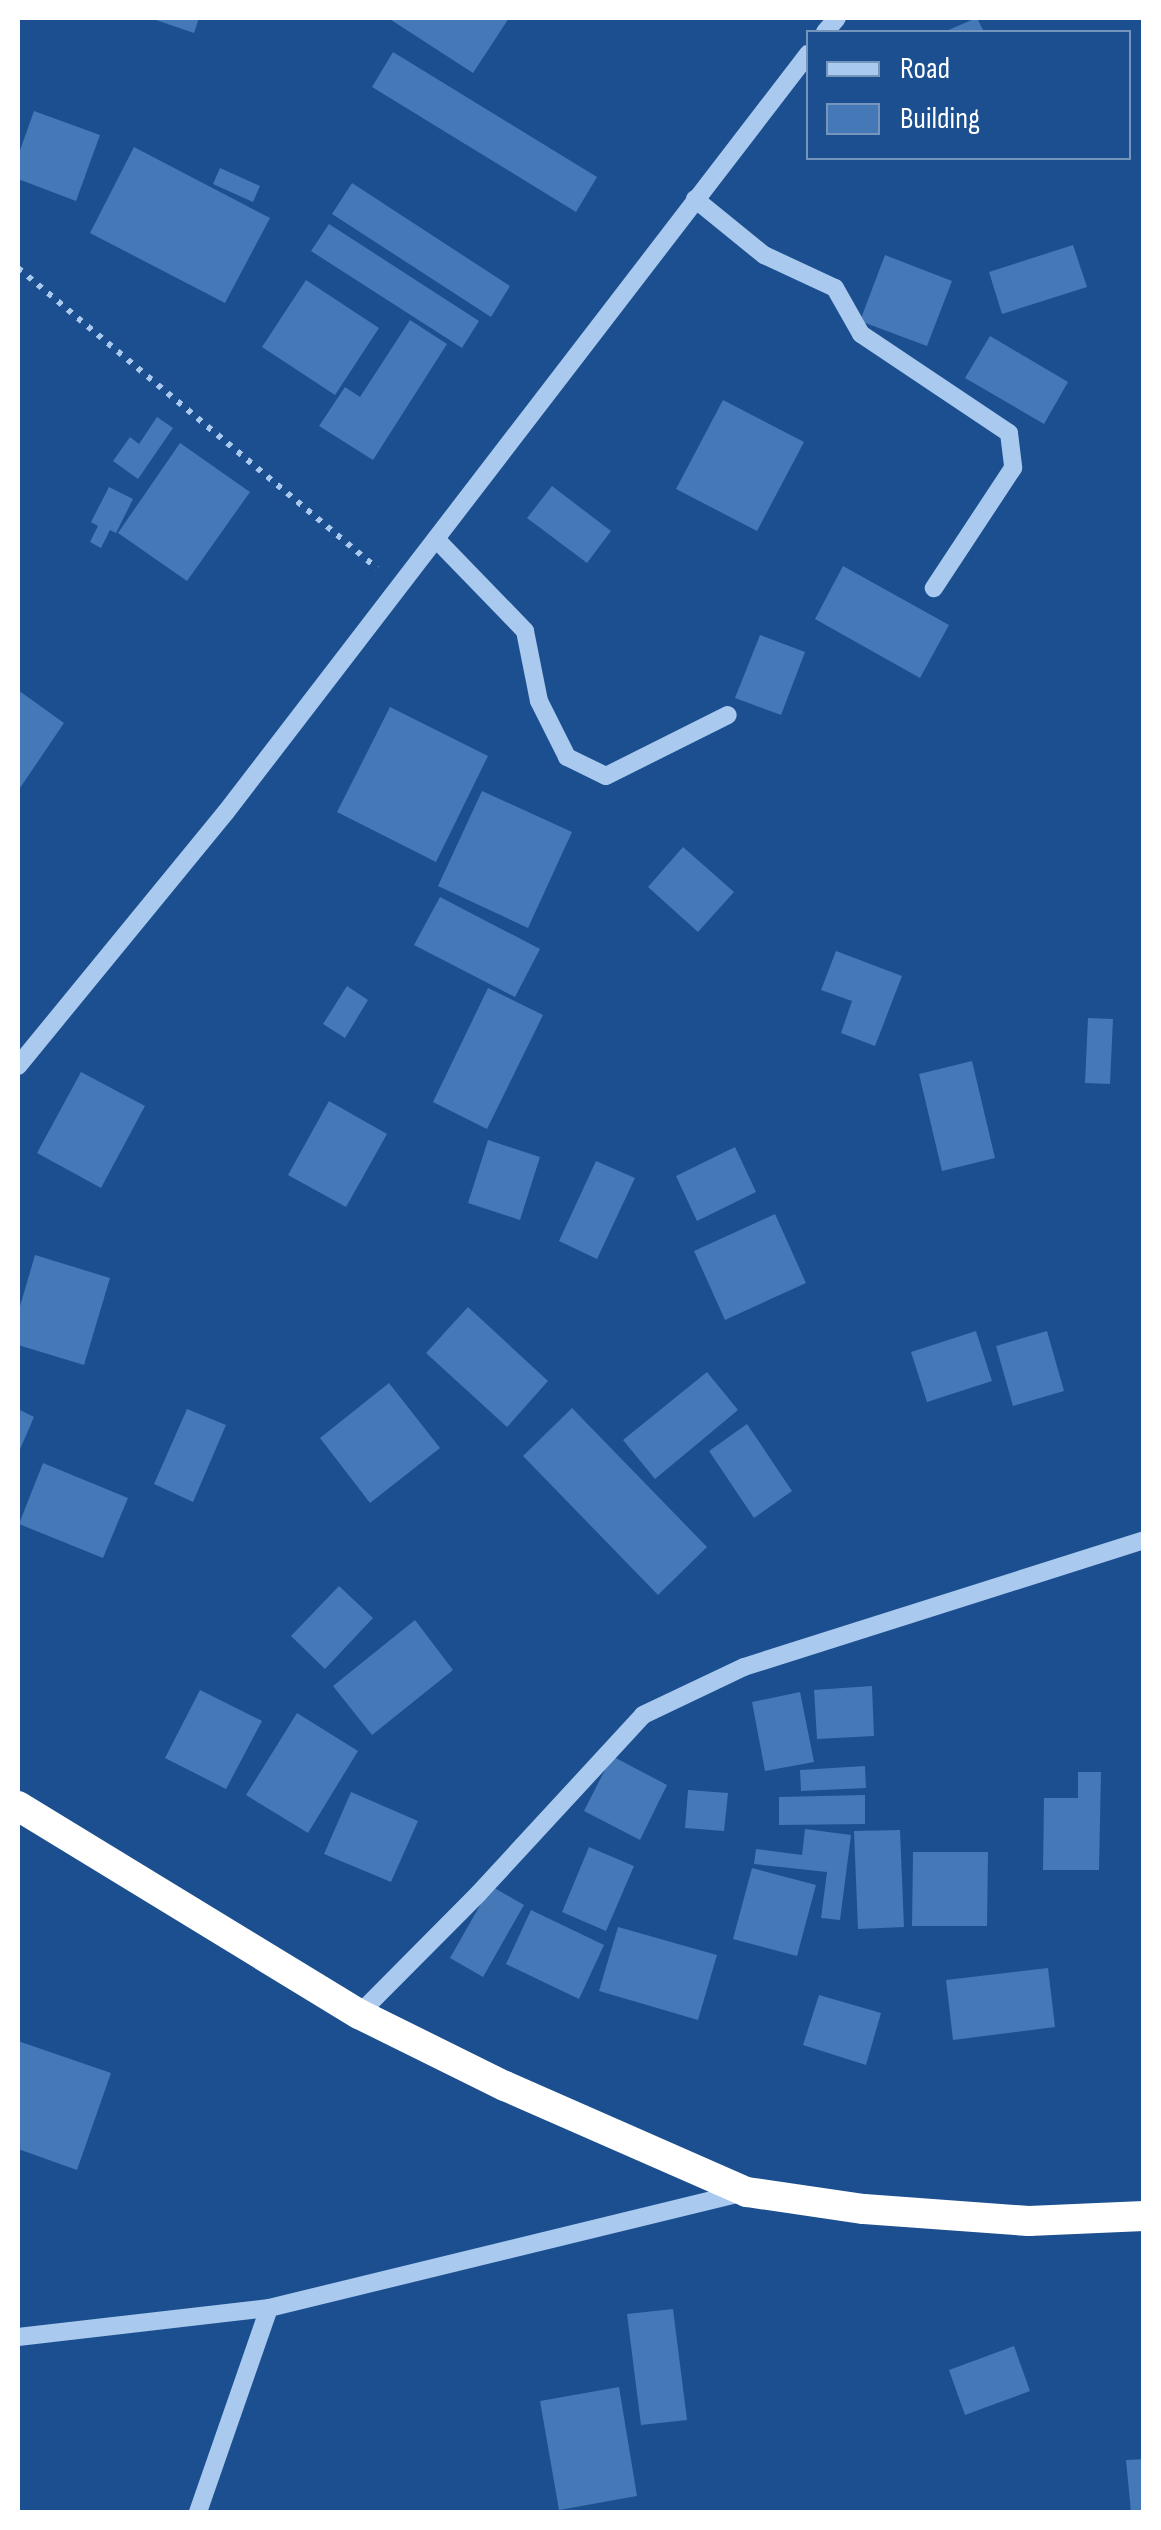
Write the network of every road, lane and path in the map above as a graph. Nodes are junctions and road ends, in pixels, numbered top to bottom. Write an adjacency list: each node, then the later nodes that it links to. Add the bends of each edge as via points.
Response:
1 (806, 57): 2 (street)
2 (695, 199): 4 (street); 6 (street, via 764,255 835,288 861,334 1009,433 1013,468)
3 (18, 268): 5 (path)
4 (436, 539): 5 (street); 7 (street, via 525,631 539,701 567,757 606,776)
5 (400, 587): 8 (street)
6 (934, 588)
7 (728, 715)
8 (18, 1066)
9 (1144, 1540): 11 (street, via 744,1667 643,1715)
10 (18, 1806): 11 (highway)
11 (360, 2014): 12 (highway, via 504,2086)
12 (747, 2192): 13 (highway, via 1029,2221); 14 (street)
13 (1144, 2216)
14 (268, 2308): 15 (street); 16 (street)
15 (18, 2337)
16 (198, 2512)

